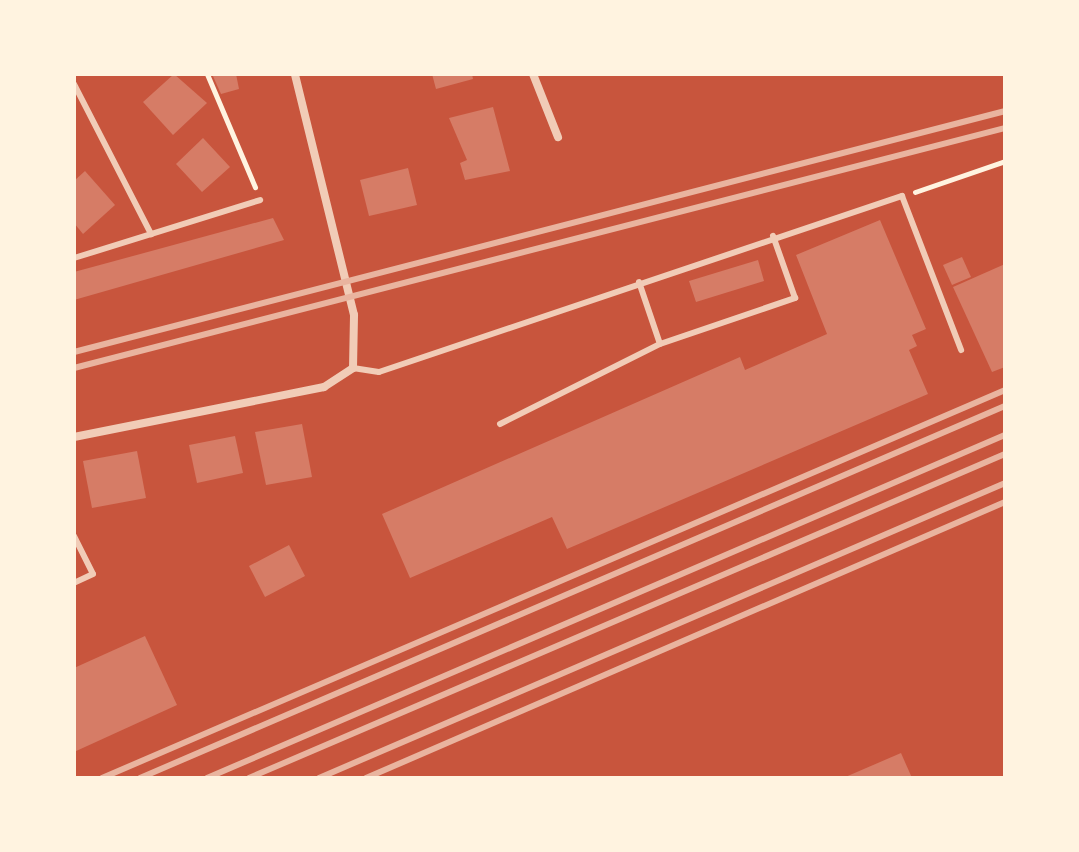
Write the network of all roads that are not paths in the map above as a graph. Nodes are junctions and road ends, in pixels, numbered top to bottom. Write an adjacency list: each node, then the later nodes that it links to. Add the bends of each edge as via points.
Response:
1 (295, 74): 12 (street, via 354,315)
2 (533, 74): 4 (street)
3 (74, 84): 6 (lane)
4 (558, 137)
5 (260, 200): 6 (lane)
6 (151, 234): 8 (lane)
7 (773, 236): 9 (lane); 10 (lane, via 795,298); 11 (lane, via 902,196)
8 (74, 258)
9 (639, 282): 10 (lane); 12 (lane, via 379,372)
10 (660, 344): 13 (lane)
11 (961, 350)
12 (353, 368): 14 (street, via 324,387)
13 (500, 424)
14 (74, 437)
15 (74, 536): 16 (lane, via 93,574)
16 (74, 583)

